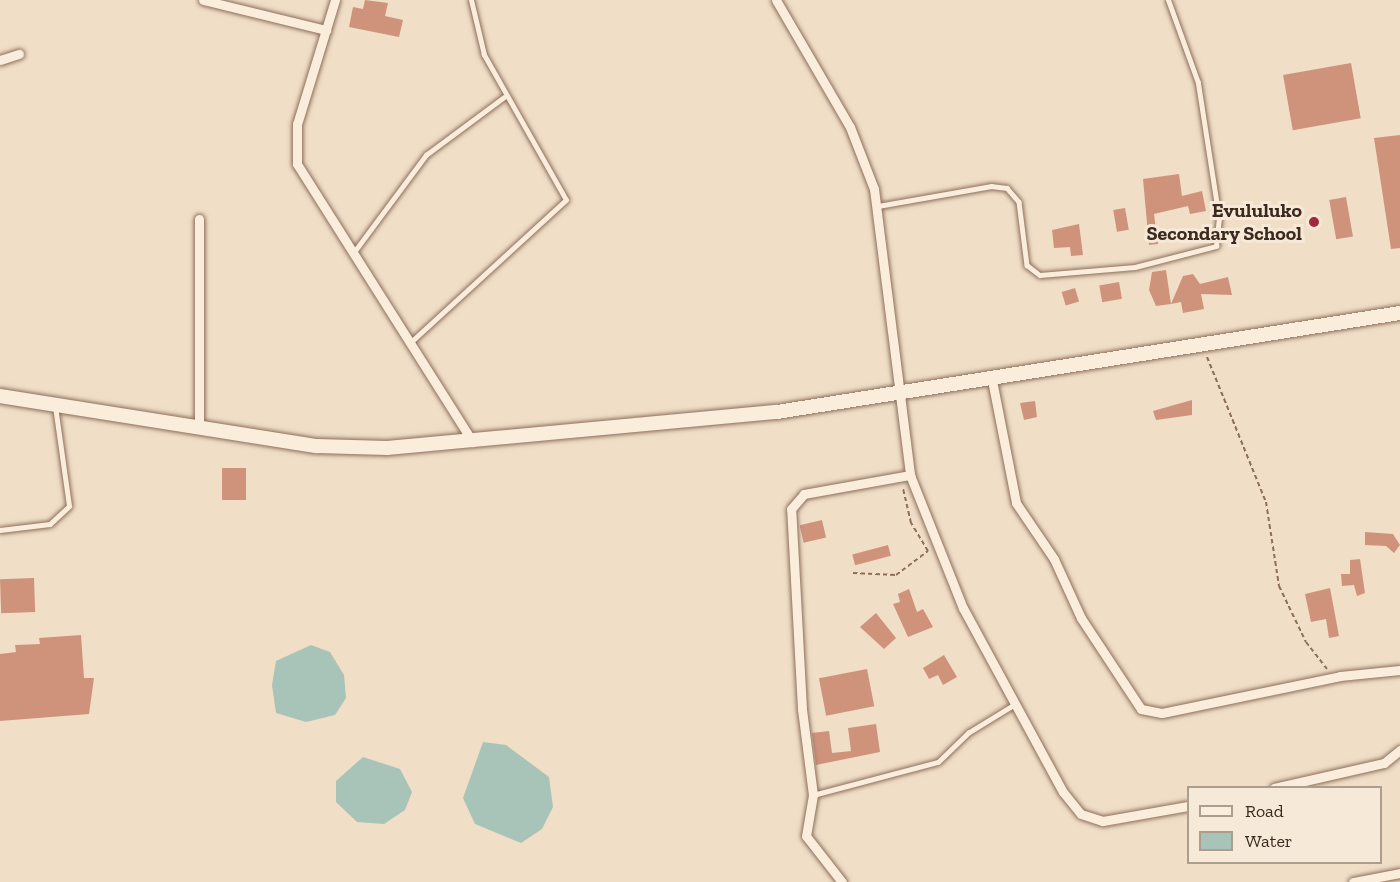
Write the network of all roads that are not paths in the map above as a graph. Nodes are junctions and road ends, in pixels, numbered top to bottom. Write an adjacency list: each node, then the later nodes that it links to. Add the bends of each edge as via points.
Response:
1 (203, 0): 6 (street)
2 (335, 0): 6 (street)
3 (471, 0): 9 (lane, via 484,55)
4 (776, 0): 10 (street, via 850,127)
5 (1168, 0): 10 (lane, via 1198,83 1219,219 1216,246 1135,267 1040,275 1027,265 1019,202 1007,188 991,186)
6 (326, 30): 12 (street, via 295,147 301,176)
7 (19, 54): 8 (street)
8 (0, 60)
9 (504, 98): 12 (lane, via 426,155); 14 (lane, via 566,200)
10 (878, 206): 16 (street)
11 (199, 219): 19 (street)
12 (352, 254): 14 (street)
13 (1400, 313): 15 (main road)
14 (411, 342): 20 (street)
15 (991, 375): 16 (main road); 23 (street, via 1016,503 1141,709 1162,713 1335,678)
16 (898, 391): 20 (main road, via 777,412); 21 (street)
17 (0, 396): 18 (main road)
18 (55, 404): 19 (main road); 22 (lane, via 69,506 51,524)
19 (199, 425): 20 (main road, via 338,447)
20 (473, 442)
21 (910, 475): 24 (street, via 963,608); 27 (street, via 804,494 791,509 802,709)
22 (0, 530)
23 (1400, 670)
24 (1015, 704): 27 (lane, via 968,733 939,762); 28 (street, via 1081,814 1103,821)
25 (1400, 750): 26 (street, via 1384,763)
26 (1283, 786)
27 (813, 795): 30 (street, via 806,836)
28 (1187, 806)
29 (1400, 873): 31 (street)
30 (842, 882)
31 (1353, 882)

